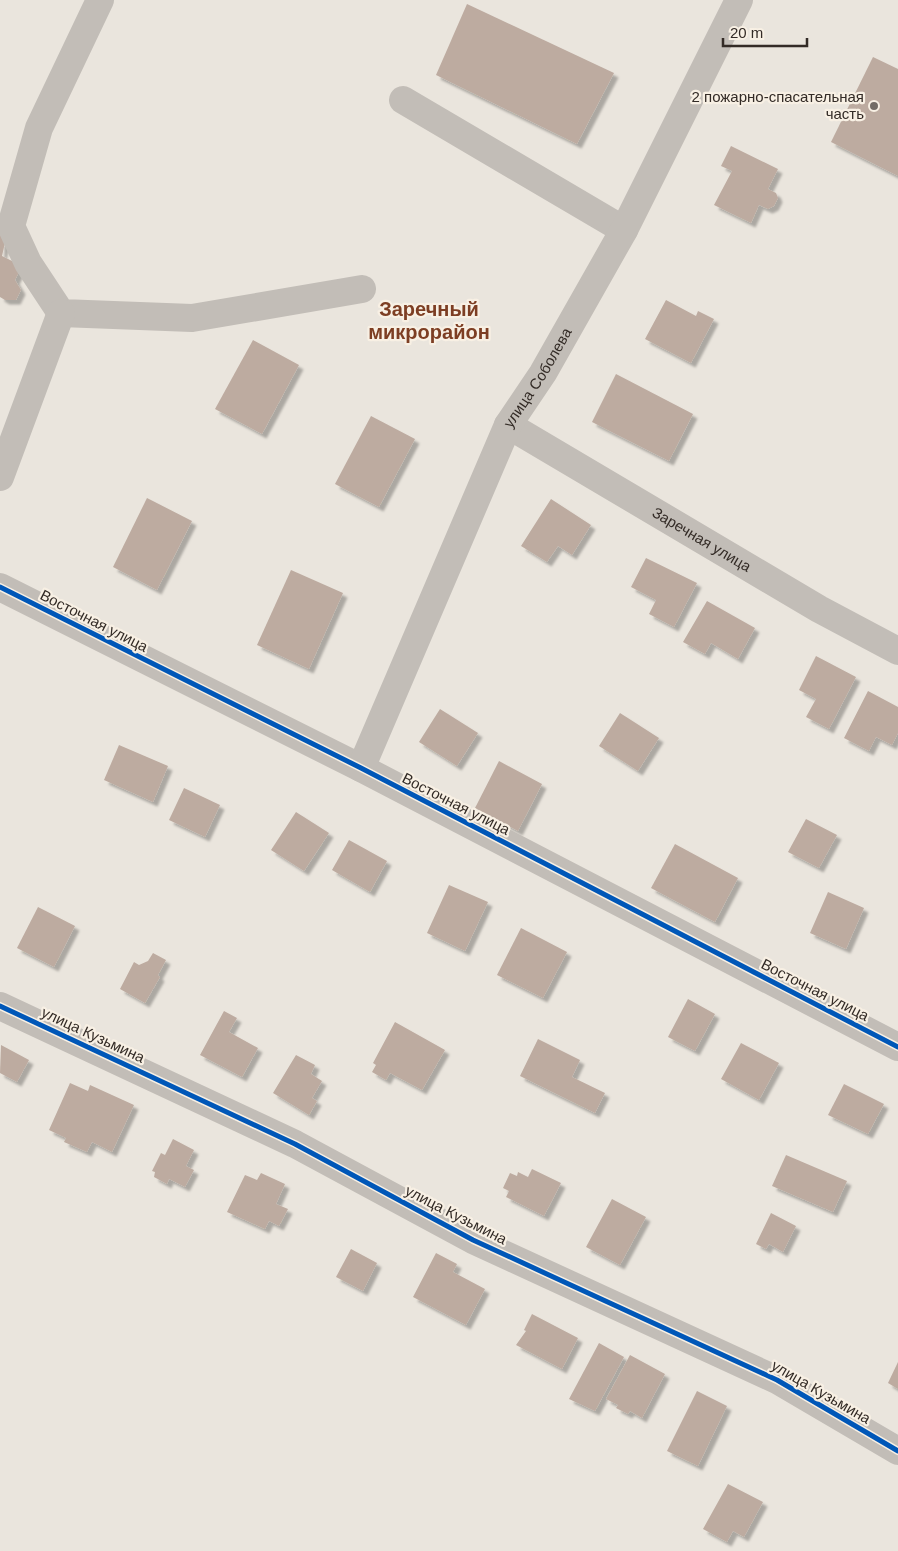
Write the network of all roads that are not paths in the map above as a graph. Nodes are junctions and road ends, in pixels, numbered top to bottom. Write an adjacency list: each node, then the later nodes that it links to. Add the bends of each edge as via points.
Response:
1 (100, 0): 6 (street, via 39,128 11,226 28,263)
2 (739, 0): 4 (street, улица Соболева)
3 (403, 100): 4 (street)
4 (624, 230): 7 (street, улица Соболева, via 543,373)
5 (362, 288): 6 (street, via 192,318)
6 (61, 313): 8 (street)
7 (508, 425): 10 (street, Заречная улица, via 820,609); 11 (street, улица Соболева)
8 (0, 477)
9 (0, 587): 11 (street, Восточная улица)
10 (898, 651)
11 (361, 768): 13 (street, Восточная улица)
12 (0, 1006): 14 (street, улица Кузьмина, via 295,1144 473,1240 777,1380)
13 (898, 1047)
14 (898, 1451)

